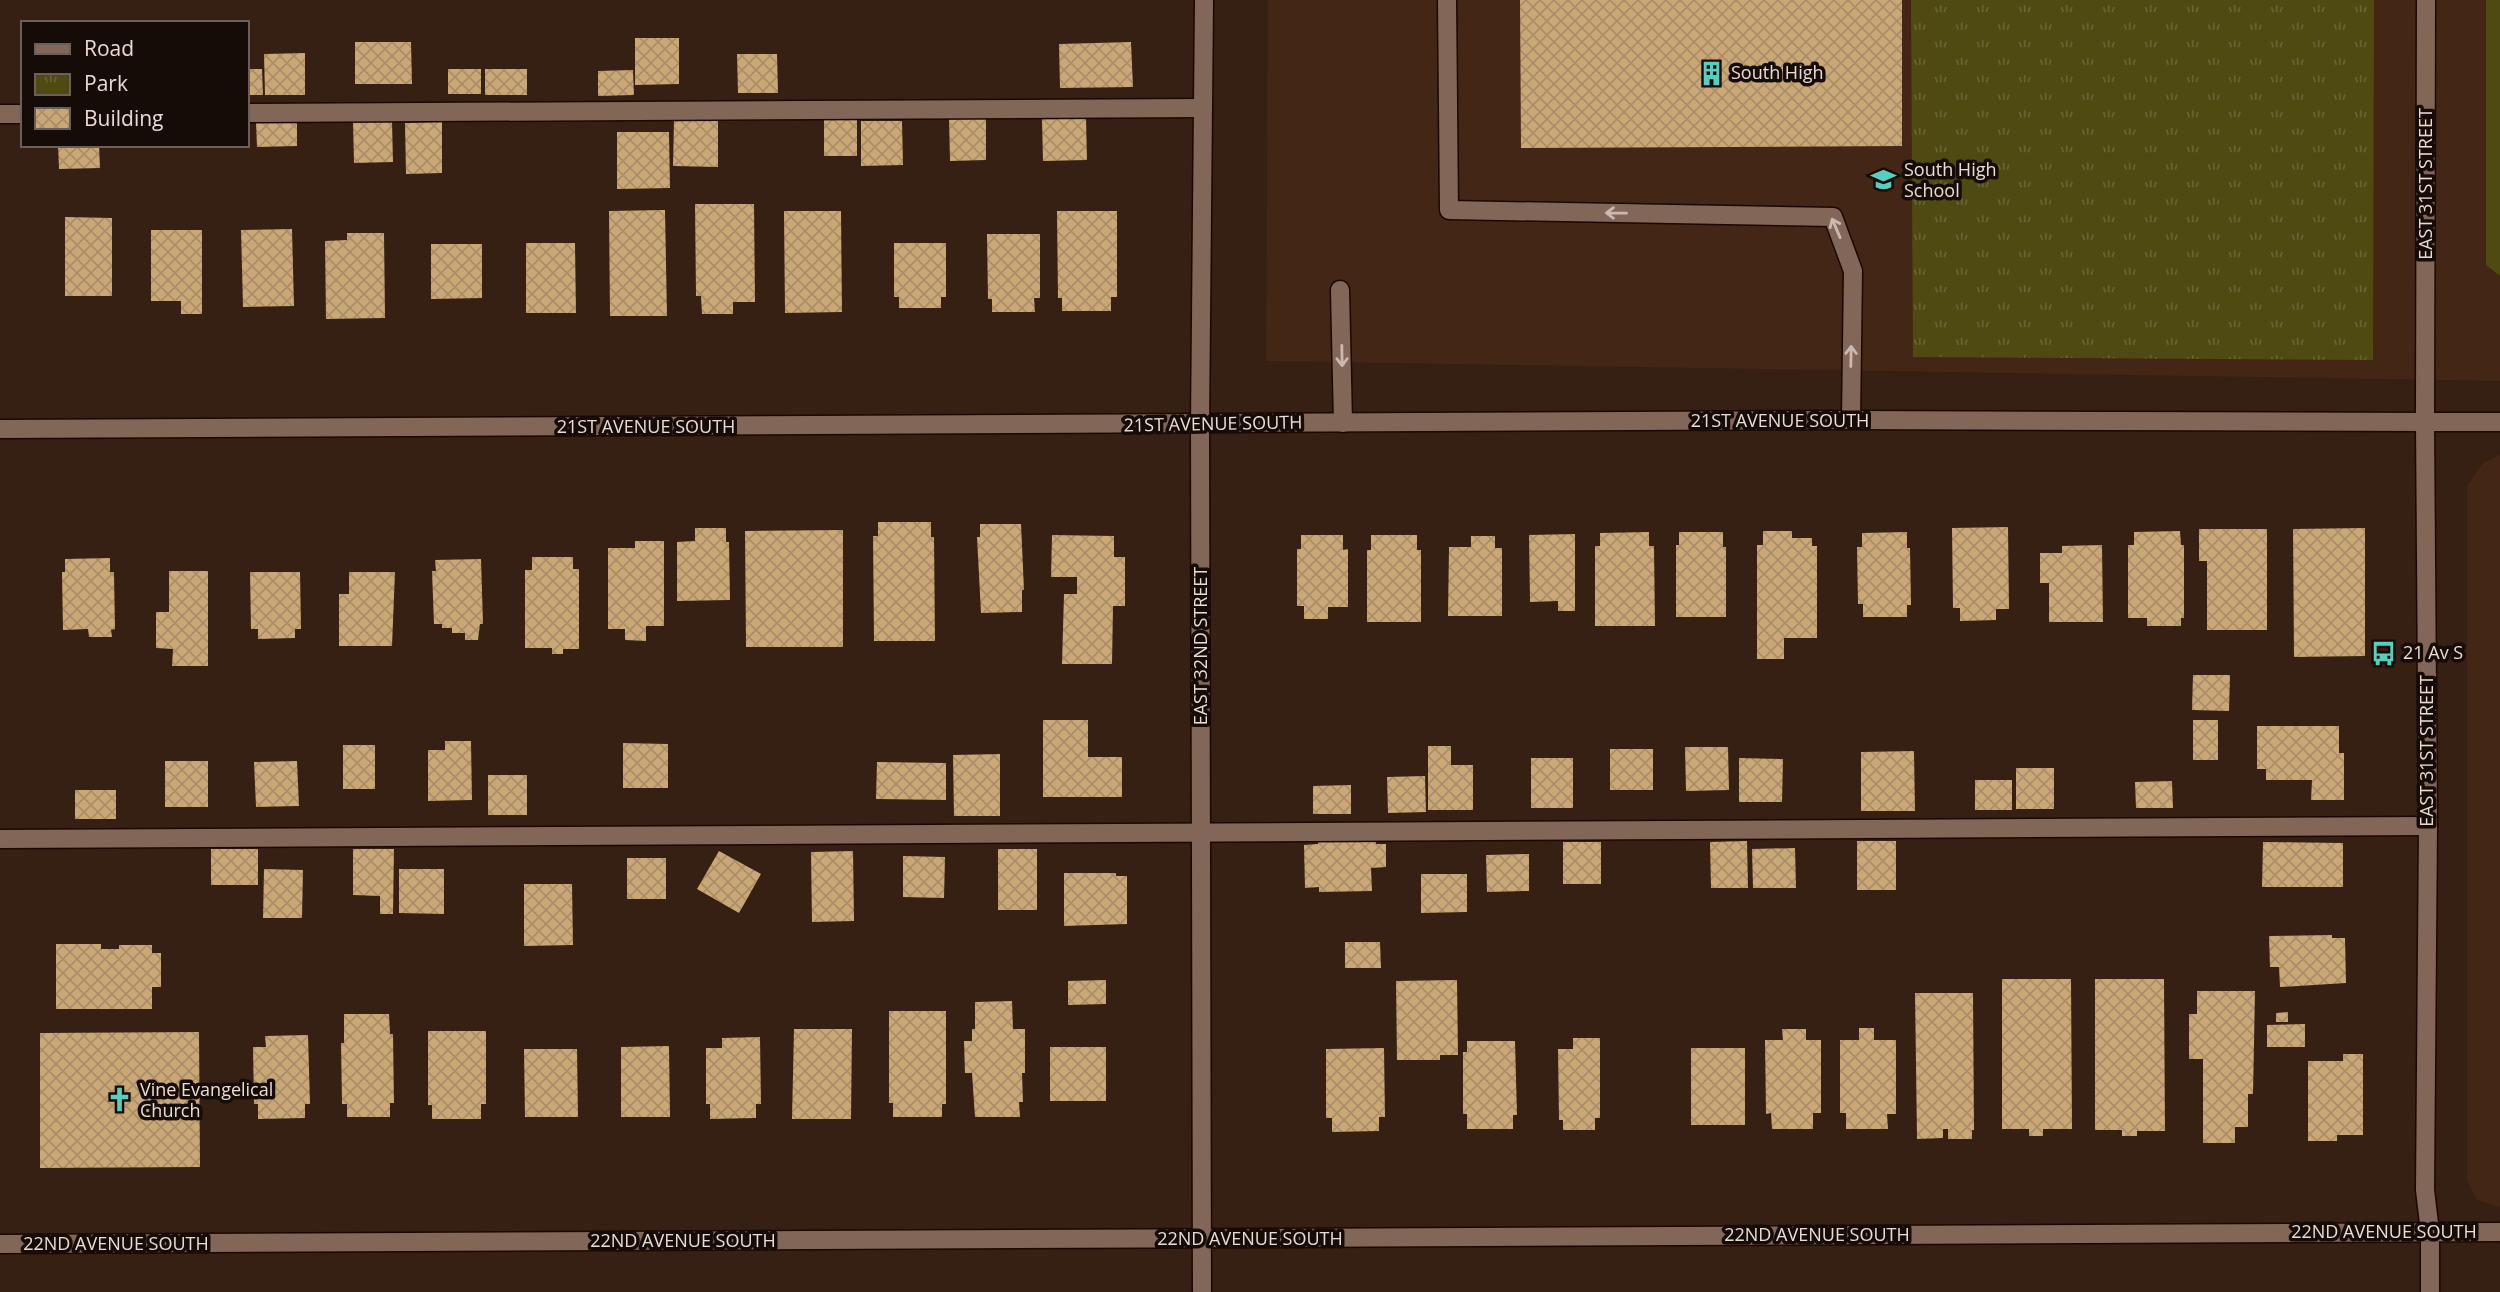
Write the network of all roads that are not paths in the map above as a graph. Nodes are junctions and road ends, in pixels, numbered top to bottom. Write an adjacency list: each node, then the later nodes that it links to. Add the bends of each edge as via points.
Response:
1 (1204, 0): 4 (street, EAST 32ND STREET)
2 (1447, 0): 9 (street, one-way to 2, via 1853,271 1833,217 1449,211)
3 (2426, 0): 10 (street, EAST 31ST STREET)
4 (1203, 108): 5 (street); 13 (street, EAST 32ND STREET)
5 (248, 113)
6 (0, 114): 7 (street)
7 (21, 114)
8 (1340, 290): 12 (street, one-way to 12)
9 (1850, 420): 10 (street, 21ST AVENUE SOUTH); 12 (street, 21ST AVENUE SOUTH)
10 (2425, 422): 11 (street, 21ST AVENUE SOUTH); 15 (street, EAST 31ST STREET)
11 (2500, 422)
12 (1343, 423): 13 (street, 21ST AVENUE SOUTH)
13 (1200, 425): 14 (street, 21ST AVENUE SOUTH); 16 (street, EAST 32ND STREET)
14 (0, 429)
15 (2428, 826): 16 (street); 18 (street, EAST 31ST STREET, via 2425,1190)
16 (1203, 833): 17 (street); 20 (street, EAST 32ND STREET)
17 (0, 839)
18 (2430, 1231): 19 (street, 22ND AVENUE SOUTH); 20 (street, 22ND AVENUE SOUTH); 23 (street, EAST 31ST STREET)
19 (2500, 1232)
20 (1202, 1240): 21 (street, 22ND AVENUE SOUTH); 22 (street, EAST 32ND STREET)
21 (0, 1244)
22 (1202, 1292)
23 (2430, 1292)

